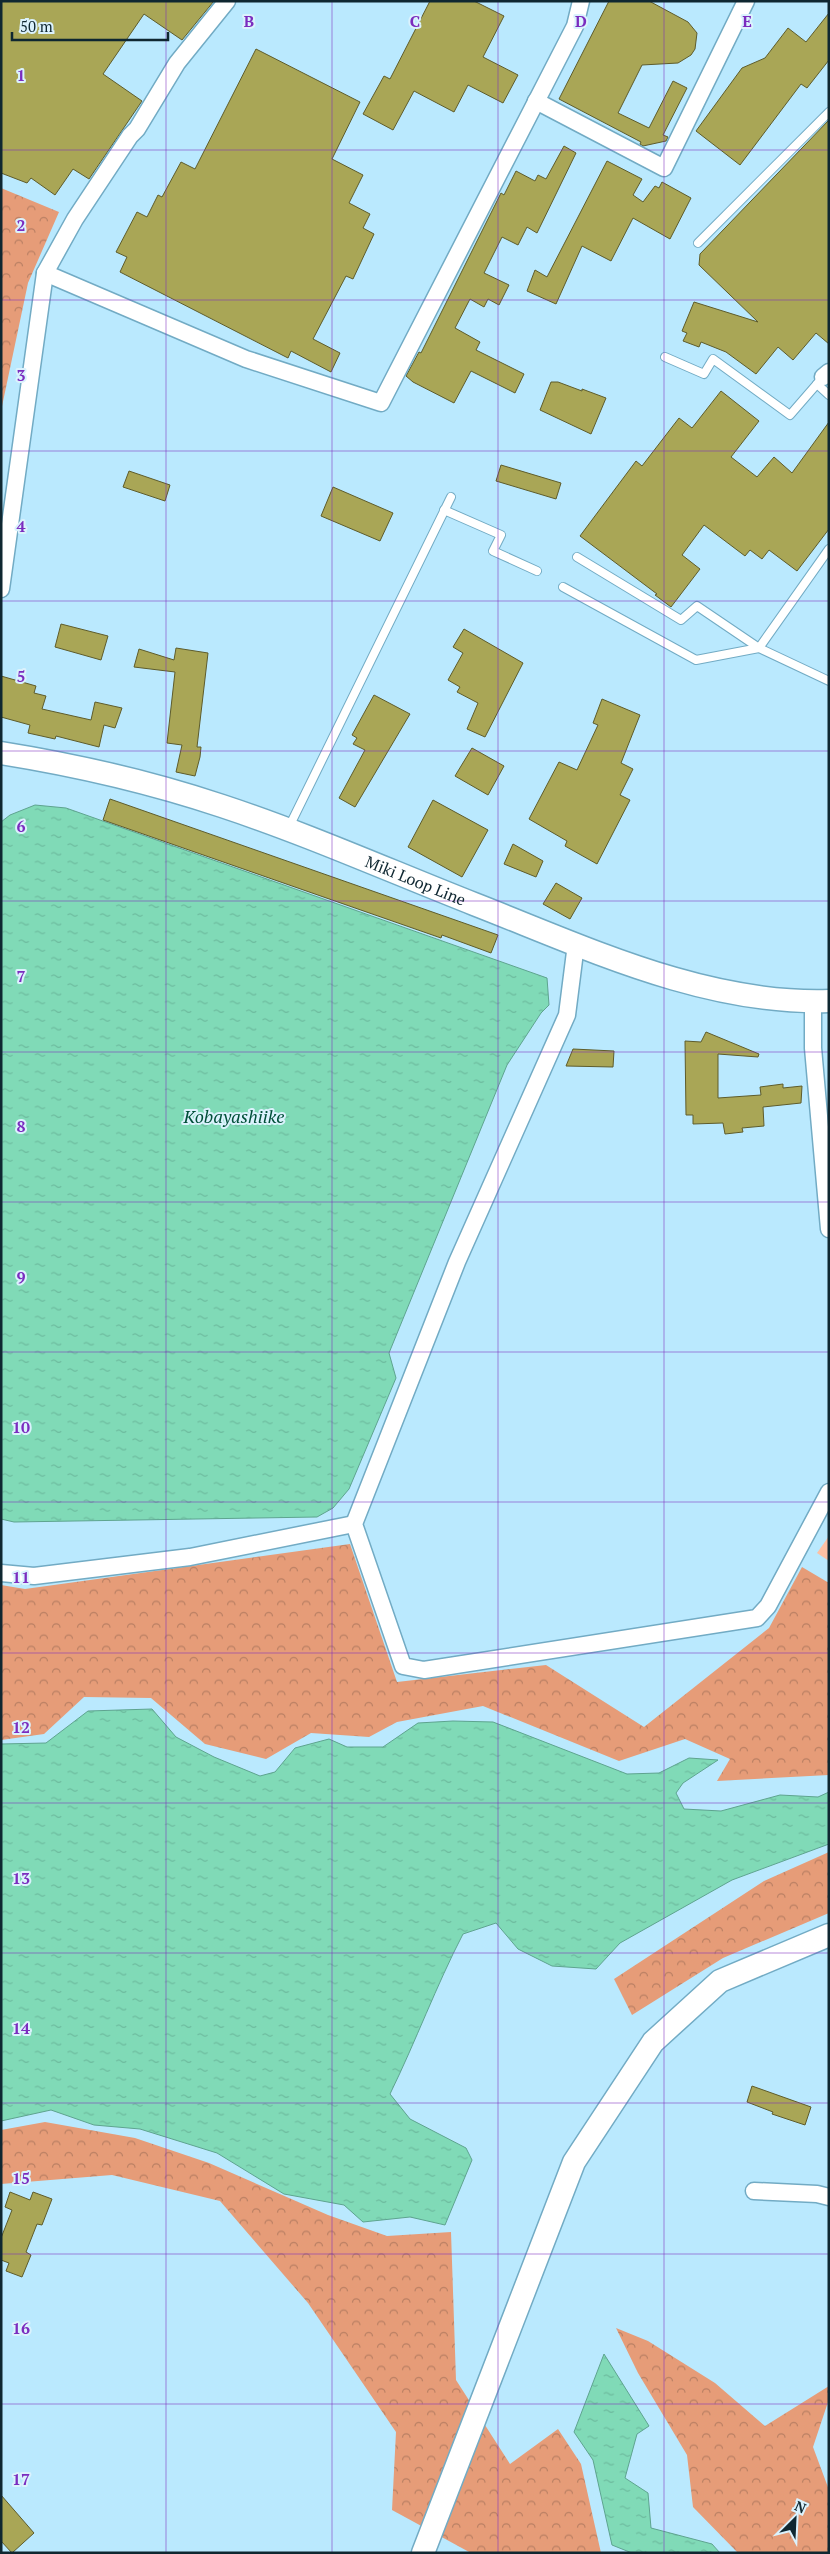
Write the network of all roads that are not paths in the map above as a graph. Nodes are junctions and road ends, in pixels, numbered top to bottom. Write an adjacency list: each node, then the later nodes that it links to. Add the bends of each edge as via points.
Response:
1 (227, 1): 7 (street, via 177,63 137,129 75,219)
2 (581, 1): 4 (street, via 575,26)
3 (746, 1): 4 (street, via 664,168)
4 (536, 101): 7 (street, via 381,403 246,359)
5 (829, 112): 6 (lane)
6 (698, 242)
7 (45, 273): 12 (street)
8 (665, 357): 9 (lane, via 704,374 713,359 790,416)
9 (823, 378): 10 (lane)
10 (829, 395)
11 (451, 497): 13 (lane)
12 (7, 505): 18 (street)
13 (444, 510): 16 (lane, via 501,535 493,551); 22 (lane)
14 (829, 549): 19 (lane)
15 (577, 558): 19 (lane, via 681,620 697,606)
16 (537, 571)
17 (563, 587): 19 (lane, via 696,660)
18 (1, 589)
19 (760, 648): 20 (lane)
20 (829, 681)
21 (1, 753): 22 (main road, Miki Loop Line, via 120,776 222,806)
22 (288, 831): 23 (main road, Miki Loop Line)
23 (576, 944): 24 (main road, Miki Loop Line, via 670,978 742,996); 27 (street, via 566,1015 458,1262)
24 (821, 1001): 25 (street, via 813,1048)
25 (829, 1229)
26 (829, 1492): 27 (street, via 768,1606 757,1618 424,1670 403,1666)
27 (354, 1524): 28 (street, via 190,1557 34,1576)
28 (1, 1573)
29 (829, 1935): 32 (main road, via 720,1981 653,2042 574,2162)
30 (754, 2191): 31 (street)
31 (829, 2197)
32 (423, 2553)

